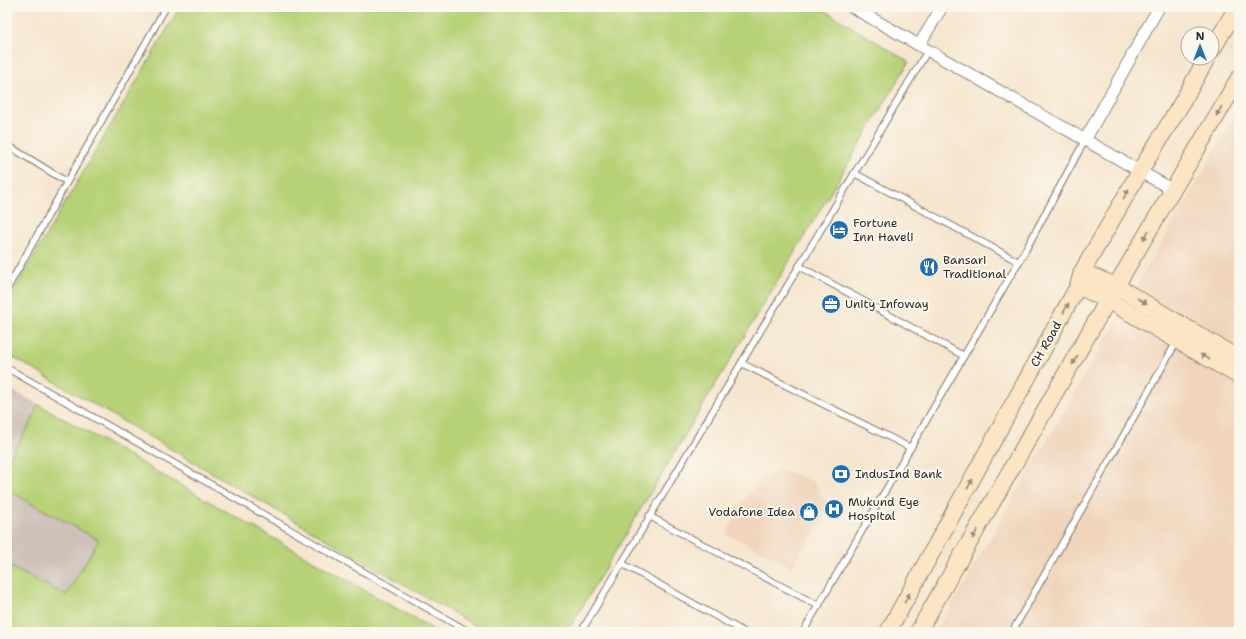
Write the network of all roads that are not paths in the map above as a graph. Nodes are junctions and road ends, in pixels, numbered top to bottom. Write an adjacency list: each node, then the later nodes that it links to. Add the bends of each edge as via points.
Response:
1 (166, 7): 14 (lane)
2 (852, 7): 7 (street)
3 (942, 7): 7 (street)
4 (1159, 7): 10 (street)
5 (1238, 7): 6 (street)
6 (1220, 37)
7 (923, 48): 10 (street); 13 (lane)
8 (1202, 66): 12 (street, CH Road)
9 (1239, 78): 15 (street, one-way to 15)
10 (1085, 140): 12 (street); 16 (lane)
11 (7, 145): 14 (lane)
12 (1140, 171): 15 (street); 18 (street, CH Road, one-way to 12)
13 (854, 173): 16 (lane); 17 (lane)
14 (67, 182): 20 (lane)
15 (1173, 190): 19 (street, one-way to 19)
16 (1019, 262): 23 (lane)
17 (798, 266): 23 (lane); 25 (lane)
18 (1080, 279): 19 (street); 21 (street); 36 (street, CH Road, one-way to 18)
19 (1116, 286): 21 (street); 24 (street, one-way to 24)
20 (7, 289)
21 (1108, 301): 22 (street); 37 (street, one-way to 37)
22 (1177, 341): 27 (street, one-way to 22); 38 (lane)
23 (964, 356): 28 (lane)
24 (1239, 359)
25 (741, 363): 28 (lane); 29 (lane)
26 (7, 368): 32 (lane)
27 (1239, 376)
28 (911, 448): 31 (lane)
29 (649, 516): 30 (lane); 31 (lane)
30 (621, 563): 33 (lane); 34 (lane)
31 (819, 606): 35 (lane)
32 (469, 632)
33 (581, 632)
34 (744, 632)
35 (803, 632)
36 (888, 632)
37 (918, 632)
38 (1012, 632)

